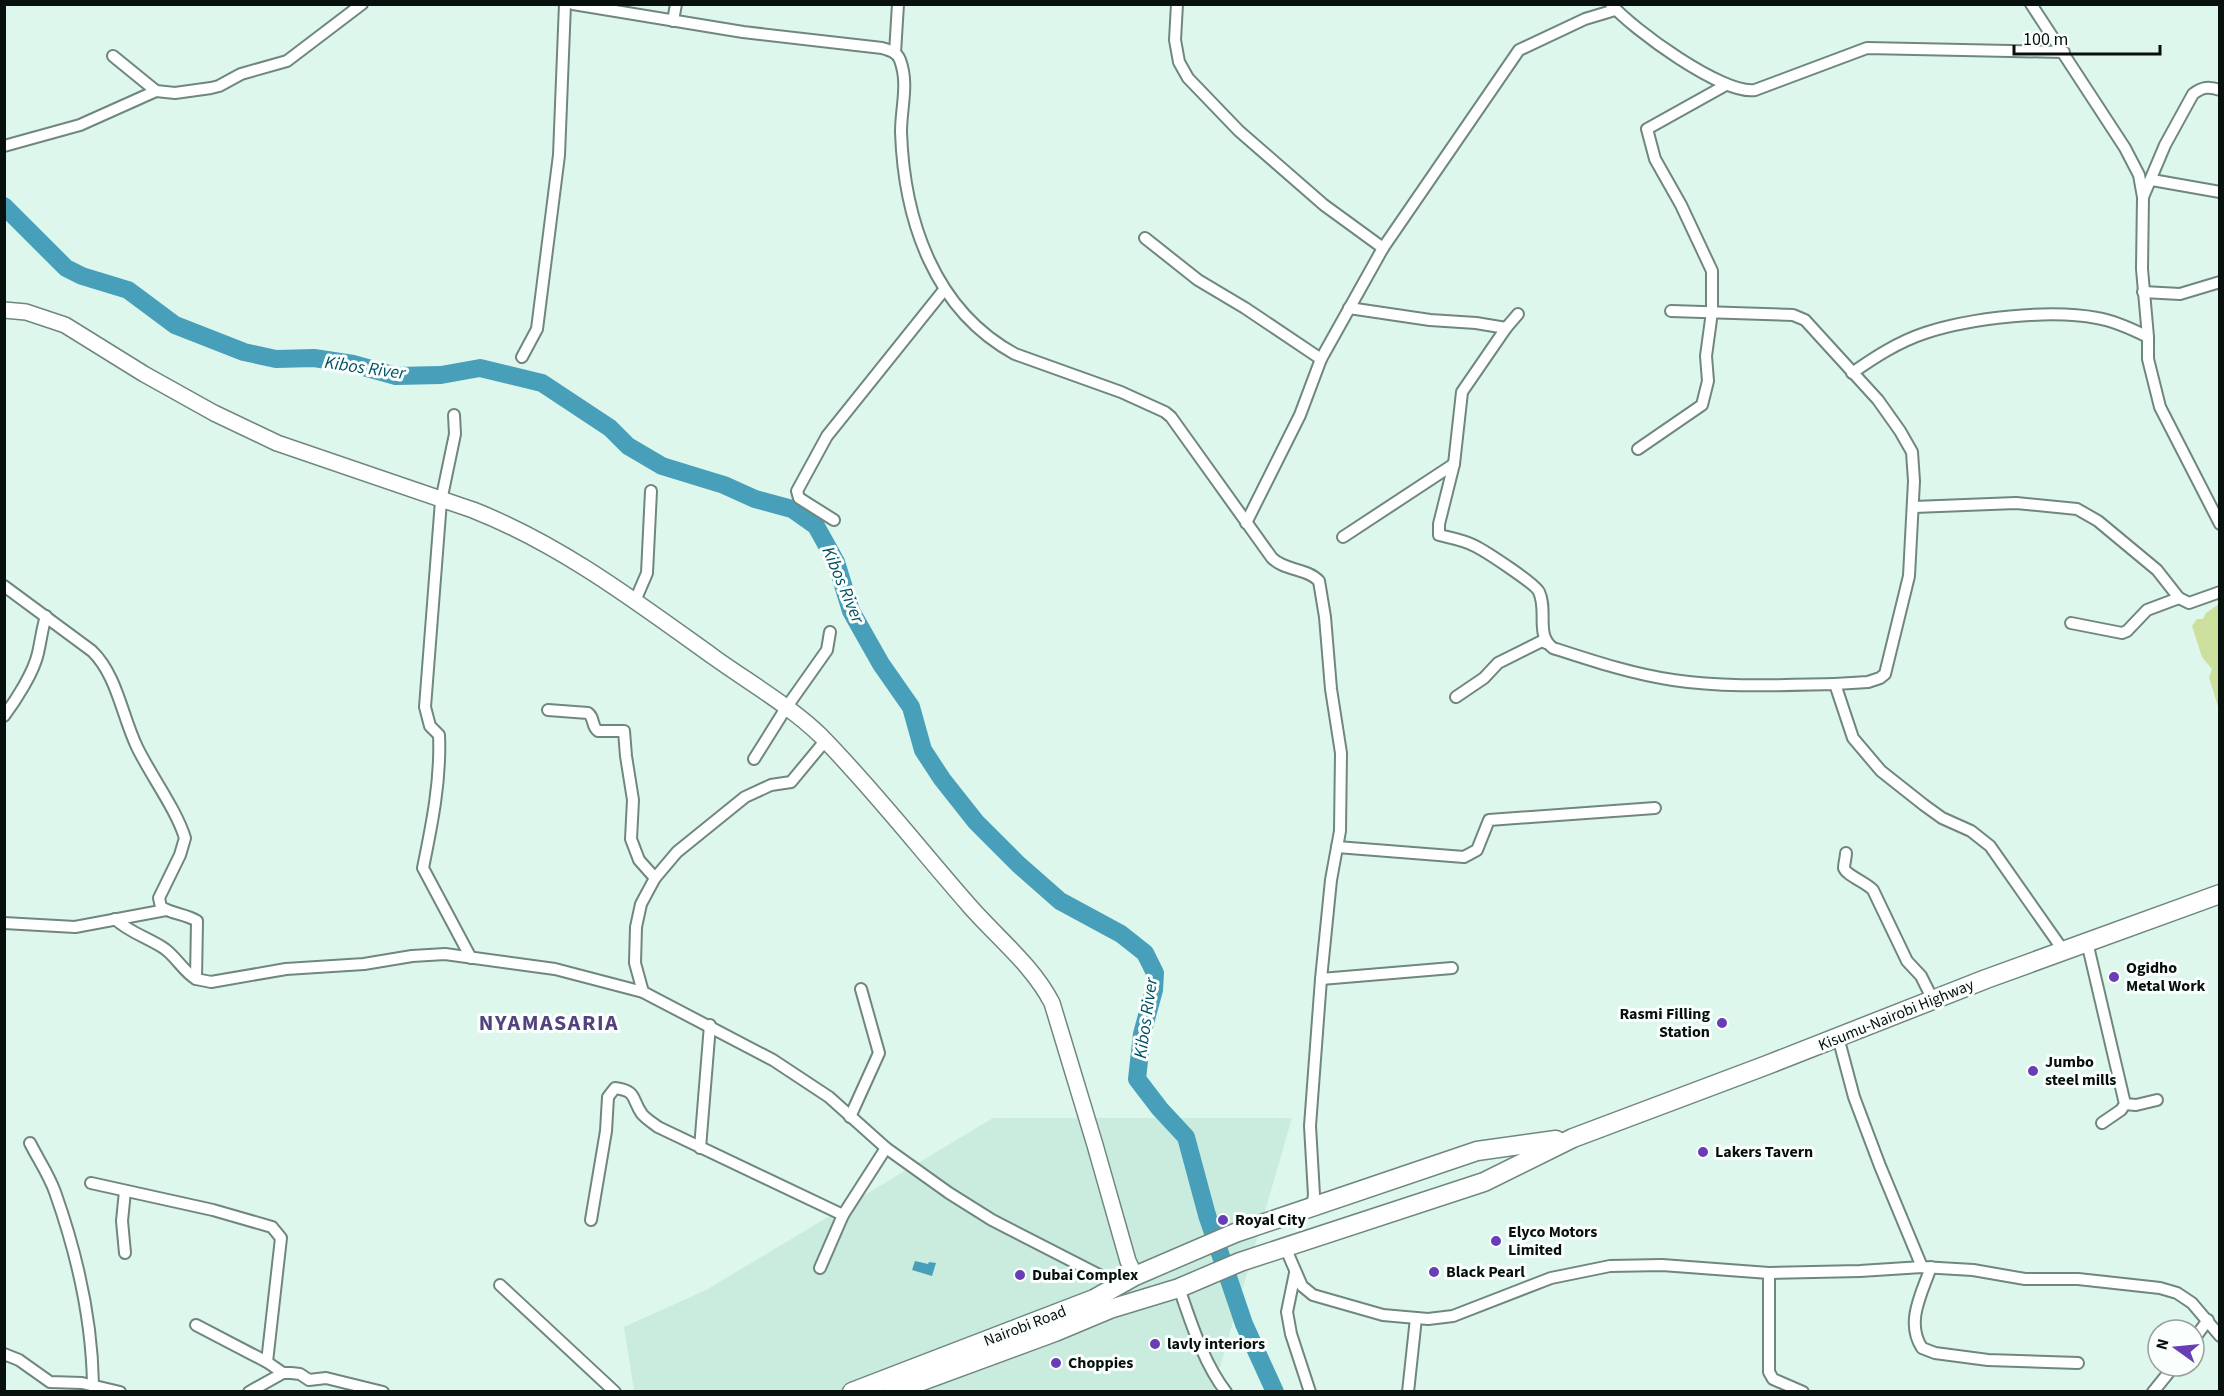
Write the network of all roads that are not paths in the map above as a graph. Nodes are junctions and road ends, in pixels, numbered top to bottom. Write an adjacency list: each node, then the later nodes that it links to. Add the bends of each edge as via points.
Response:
1 (362, 4): 15 (street, via 287,62 241,74 211,88 175,93)
2 (565, 4): 32 (street, via 559,155 537,329)
3 (573, 4): 9 (street)
4 (676, 4): 9 (street)
5 (898, 4): 11 (street)
6 (1177, 4): 21 (street, via 1175,40 1179,62 1188,78 1239,131 1324,205)
7 (2031, 4): 10 (street)
8 (1613, 7): 13 (street, via 1700,72); 21 (street, via 1520,50)
9 (673, 21): 11 (street)
10 (2064, 52): 13 (street, via 1867,48 1755,90); 19 (street, via 2125,148 2139,175)
11 (896, 53): 23 (street, via 903,69 901,131 914,219 928,260)
12 (113, 56): 15 (street)
13 (1726, 85): 28 (street, via 1647,129 1655,159 1712,271)
14 (2220, 90): 17 (street, via 2211,87 2193,94 2165,145)
15 (156, 91): 16 (street, via 80,125)
16 (4, 146)
17 (2152, 180): 18 (street); 19 (street)
18 (2220, 192)
19 (2143, 197): 24 (street)
20 (1145, 238): 33 (street, via 1198,280)
21 (1383, 248): 25 (street)
22 (2220, 282): 24 (street, via 2180,294)
23 (944, 290): 41 (street, via 827,436 797,491 799,498); 42 (street, via 972,324 999,346 1165,412)
24 (2144, 292): 31 (street)
25 (1349, 308): 30 (street); 33 (street)
26 (4, 310): 39 (main road, via 26,312 65,325 144,374 277,443)
27 (1671, 311): 28 (street)
28 (1712, 312): 34 (street, via 1799,317); 36 (street, via 1706,356 1708,381 1702,405)
29 (1518, 314): 30 (street)
30 (1506, 328): 37 (street, via 1462,392)
31 (2148, 337): 34 (street, via 2097,318 2050,313 1980,321 1925,333 1887,350); 43 (street, via 2148,359 2160,407)
32 (522, 357)
33 (1321, 359): 42 (street, via 1300,415)
34 (1852, 373): 40 (street, via 1878,400 1912,452)
35 (454, 415): 39 (street)
36 (1638, 449)
37 (1454, 464): 44 (street); 52 (street, via 1439,535 1475,545 1538,588 1544,603)
38 (651, 491): 48 (street, via 646,573)
39 (441, 501): 48 (main road, via 535,538); 70 (street, via 425,707 430,726 439,735 440,747 434,817 423,868)
40 (1914, 507): 47 (street, via 2016,503 2077,509 2098,521 2157,570); 53 (street, via 1909,576 1885,674 1868,682)
41 (834, 520)
42 (1246, 523): 61 (street, via 1277,563 1317,578 1321,585 1341,753)
43 (2220, 524)
44 (1343, 537)
45 (4, 586): 49 (street)
46 (2220, 592): 47 (street, via 2189,603)
47 (2179, 598): 50 (street, via 2147,610 2127,632)
48 (635, 601): 55 (main road)
49 (46, 616): 57 (street, via 38,654); 65 (street, via 99,658 137,748 183,833 180,855 159,897)
50 (2071, 623)
51 (830, 632): 55 (street, via 826,650)
52 (1546, 643): 53 (street, via 1619,670 1675,681 1759,686); 54 (street, via 1542,641 1498,663)
53 (1834, 684): 69 (street, via 1853,738 1881,771 1942,818 1971,831 1990,846)
54 (1456, 697)
55 (786, 708): 58 (main road); 59 (street)
56 (548, 710): 63 (street, via 588,714 598,731 624,731 633,800 631,839 639,860)
57 (4, 716)
58 (825, 741): 63 (street, via 791,782 771,785 745,797 677,852); 100 (main road, via 1044,987)
59 (754, 759)
60 (1655, 808): 61 (street, via 1489,820 1477,850 1464,857)
61 (1337, 847): 73 (street)
62 (1846, 852): 76 (street, via 1844,868 1873,890 1907,961 1921,976)
63 (655, 878): 75 (street, via 641,904 636,927 635,963)
64 (2220, 894): 68 (highway, Kisumu-Nairobi Highway)
65 (166, 910): 66 (street); 72 (street, via 195,919 198,924)
66 (115, 919): 67 (street, via 75,927); 72 (street, via 166,950)
67 (4, 923)
68 (2087, 942): 69 (highway, Kisumu-Nairobi Highway); 80 (street)
69 (2063, 950): 76 (highway, Kisumu-Nairobi Highway)
70 (471, 958): 72 (street, via 445,954 412,956 364,964 286,969 210,982); 75 (street, via 555,969)
71 (1452, 968): 73 (street)
72 (196, 979)
73 (1321, 979): 91 (street, via 1310,1126)
74 (861, 989): 81 (street, via 879,1053)
75 (643, 992): 77 (street)
76 (1933, 1000): 78 (highway, Kisumu-Nairobi Highway)
77 (710, 1025): 81 (street, via 782,1066 829,1097); 85 (street)
78 (1838, 1037): 83 (highway, Kisumu-Nairobi Highway); 96 (street, via 1858,1107)
79 (2157, 1100): 80 (street)
80 (2125, 1104): 82 (street)
81 (850, 1117): 86 (street)
82 (2102, 1123)
83 (1573, 1138): 87 (highway, Nairobi Road); 89 (highway, Nairobi Road)
84 (30, 1143): 114 (street, via 54,1191 85,1301)
85 (700, 1148): 92 (street); 93 (street, via 658,1127 643,1115 633,1095 626,1089 615,1088 608,1097 602,1163)
86 (886, 1148): 92 (street); 101 (street, via 992,1220)
87 (1463, 1155): 89 (highway); 91 (highway, Nairobi Road)
88 (91, 1183): 90 (street)
89 (1472, 1186): 94 (highway, Nairobi Road)
90 (125, 1191): 95 (street); 110 (street, via 213,1210 272,1227 277,1232 281,1238)
91 (1312, 1206): 100 (highway, Nairobi Road, via 1235,1233)
92 (843, 1215): 97 (street)
93 (591, 1220)
94 (1285, 1247): 98 (street); 103 (highway, Nairobi Road)
95 (125, 1253)
96 (1926, 1267): 99 (street); 105 (street, via 2025,1279 2078,1279 2160,1288 2185,1298); 111 (street, via 1914,1322 1922,1348 1988,1360)
97 (820, 1268)
98 (1294, 1273): 104 (street, via 1313,1295 1383,1315); 123 (street, via 1287,1312)
99 (1769, 1273): 104 (street, via 1662,1265 1610,1266 1551,1278 1453,1316); 125 (street, via 1769,1372 1773,1379)
100 (1135, 1276): 120 (highway, Nairobi Road, via 1094,1299)
101 (1109, 1280)
102 (500, 1285): 119 (street)
103 (1179, 1288): 121 (highway, Nairobi Road, via 1110,1309); 122 (street, via 1212,1370)
104 (1416, 1318): 124 (street)
105 (2208, 1320): 106 (street); 108 (street)
106 (2206, 1323)
107 (196, 1325): 110 (street)
108 (2220, 1336)
109 (4, 1354): 115 (street, via 19,1360)
110 (267, 1362): 112 (street)
111 (2078, 1363)
112 (283, 1374): 117 (street); 118 (street, via 300,1374 312,1380 326,1378)
113 (2164, 1378): 126 (street)
114 (93, 1385): 115 (street); 116 (street)
115 (53, 1388)
116 (120, 1392)
117 (249, 1392)
118 (383, 1392)
119 (615, 1392)
120 (852, 1392)
121 (892, 1392)
122 (1226, 1392)
123 (1310, 1392)
124 (1408, 1392)
125 (1803, 1392)
126 (2153, 1392)

